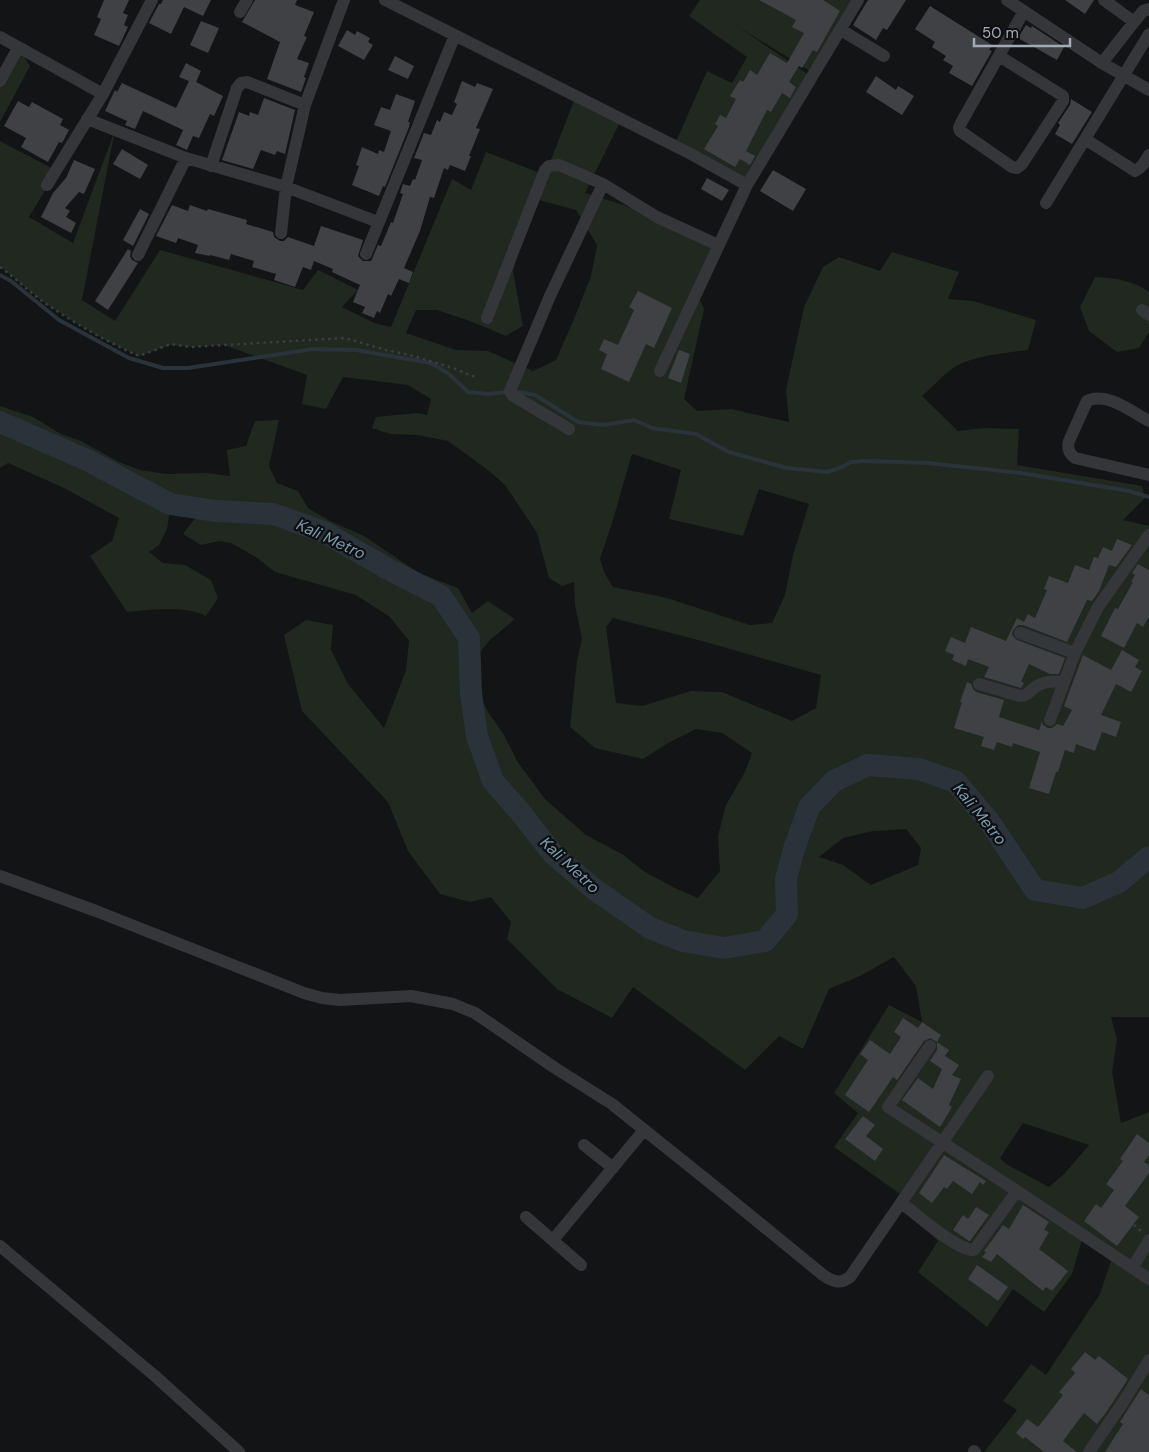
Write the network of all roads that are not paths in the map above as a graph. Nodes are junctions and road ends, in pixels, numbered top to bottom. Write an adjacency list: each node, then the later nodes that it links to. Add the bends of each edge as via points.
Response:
1 (152, 0): 23 (street)
2 (247, 0): 10 (street)
3 (344, 0): 24 (street)
4 (385, 0): 14 (street)
5 (858, 0): 12 (street)
6 (1008, 0): 9 (street)
7 (1104, 0): 11 (street)
8 (1149, 9): 11 (street, via 1143,10)
9 (1024, 11): 18 (street); 19 (street)
10 (240, 12)
11 (1134, 22): 19 (street)
12 (841, 30): 17 (street); 32 (street)
13 (1149, 34): 20 (street)
14 (455, 35): 32 (street); 35 (street)
15 (0, 37): 16 (street)
16 (18, 48): 21 (street); 23 (street)
17 (884, 56)
18 (999, 56): 18 (street, via 959,128 1017,168 1063,101 1063,96)
19 (1102, 63): 20 (street)
20 (1123, 75): 22 (street); 26 (street)
21 (0, 81)
22 (1149, 90)
23 (103, 94): 25 (street)
24 (305, 105): 29 (street, via 246,82 241,83); 33 (street)
25 (87, 119): 28 (street); 31 (street)
26 (1085, 139): 27 (street, via 1135,171); 34 (street)
27 (1149, 155)
28 (186, 158): 29 (street); 39 (street)
29 (211, 166): 33 (street)
30 (603, 184): 37 (street, via 657,217); 40 (street, via 559,165 545,170); 43 (street, via 510,391)
31 (47, 185)
32 (746, 185): 37 (street)
33 (286, 186): 35 (street); 36 (street)
34 (1046, 203)
35 (378, 222): 38 (street)
36 (281, 233)
37 (718, 244): 41 (street)
38 (366, 254)
39 (138, 255)
40 (487, 318)
41 (660, 372)
42 (1149, 421): 44 (street, via 1111,401 1093,398 1086,401 1067,448 1075,458)
43 (568, 429)
44 (1149, 475)
45 (1149, 535): 47 (street, via 1098,607)
46 (1020, 633): 47 (street)
47 (1075, 653): 48 (street)
48 (1063, 682): 49 (street, via 1040,684 1025,696); 50 (street)
49 (979, 684)
50 (1050, 720)
51 (0, 876): 54 (street, via 96,910 304,993 340,1000 411,996 453,1004 475,1013 612,1104)
52 (930, 1046): 55 (street, via 888,1107)
53 (988, 1076): 55 (street)
54 (644, 1130): 57 (street); 59 (street, via 833,1281 842,1282 850,1277)
55 (942, 1143): 58 (street); 59 (street)
56 (584, 1145): 57 (street)
57 (613, 1168): 61 (street)
58 (1018, 1191): 59 (street, via 974,1250 948,1238); 65 (street)
59 (902, 1203)
60 (526, 1217): 61 (street)
61 (553, 1240): 64 (street)
62 (1149, 1240): 65 (street)
63 (0, 1246): 68 (street, via 155,1376)
64 (581, 1265)
65 (1133, 1268): 66 (street)
66 (1149, 1279)
67 (1149, 1360): 69 (street)
68 (239, 1452)
69 (1089, 1452)

